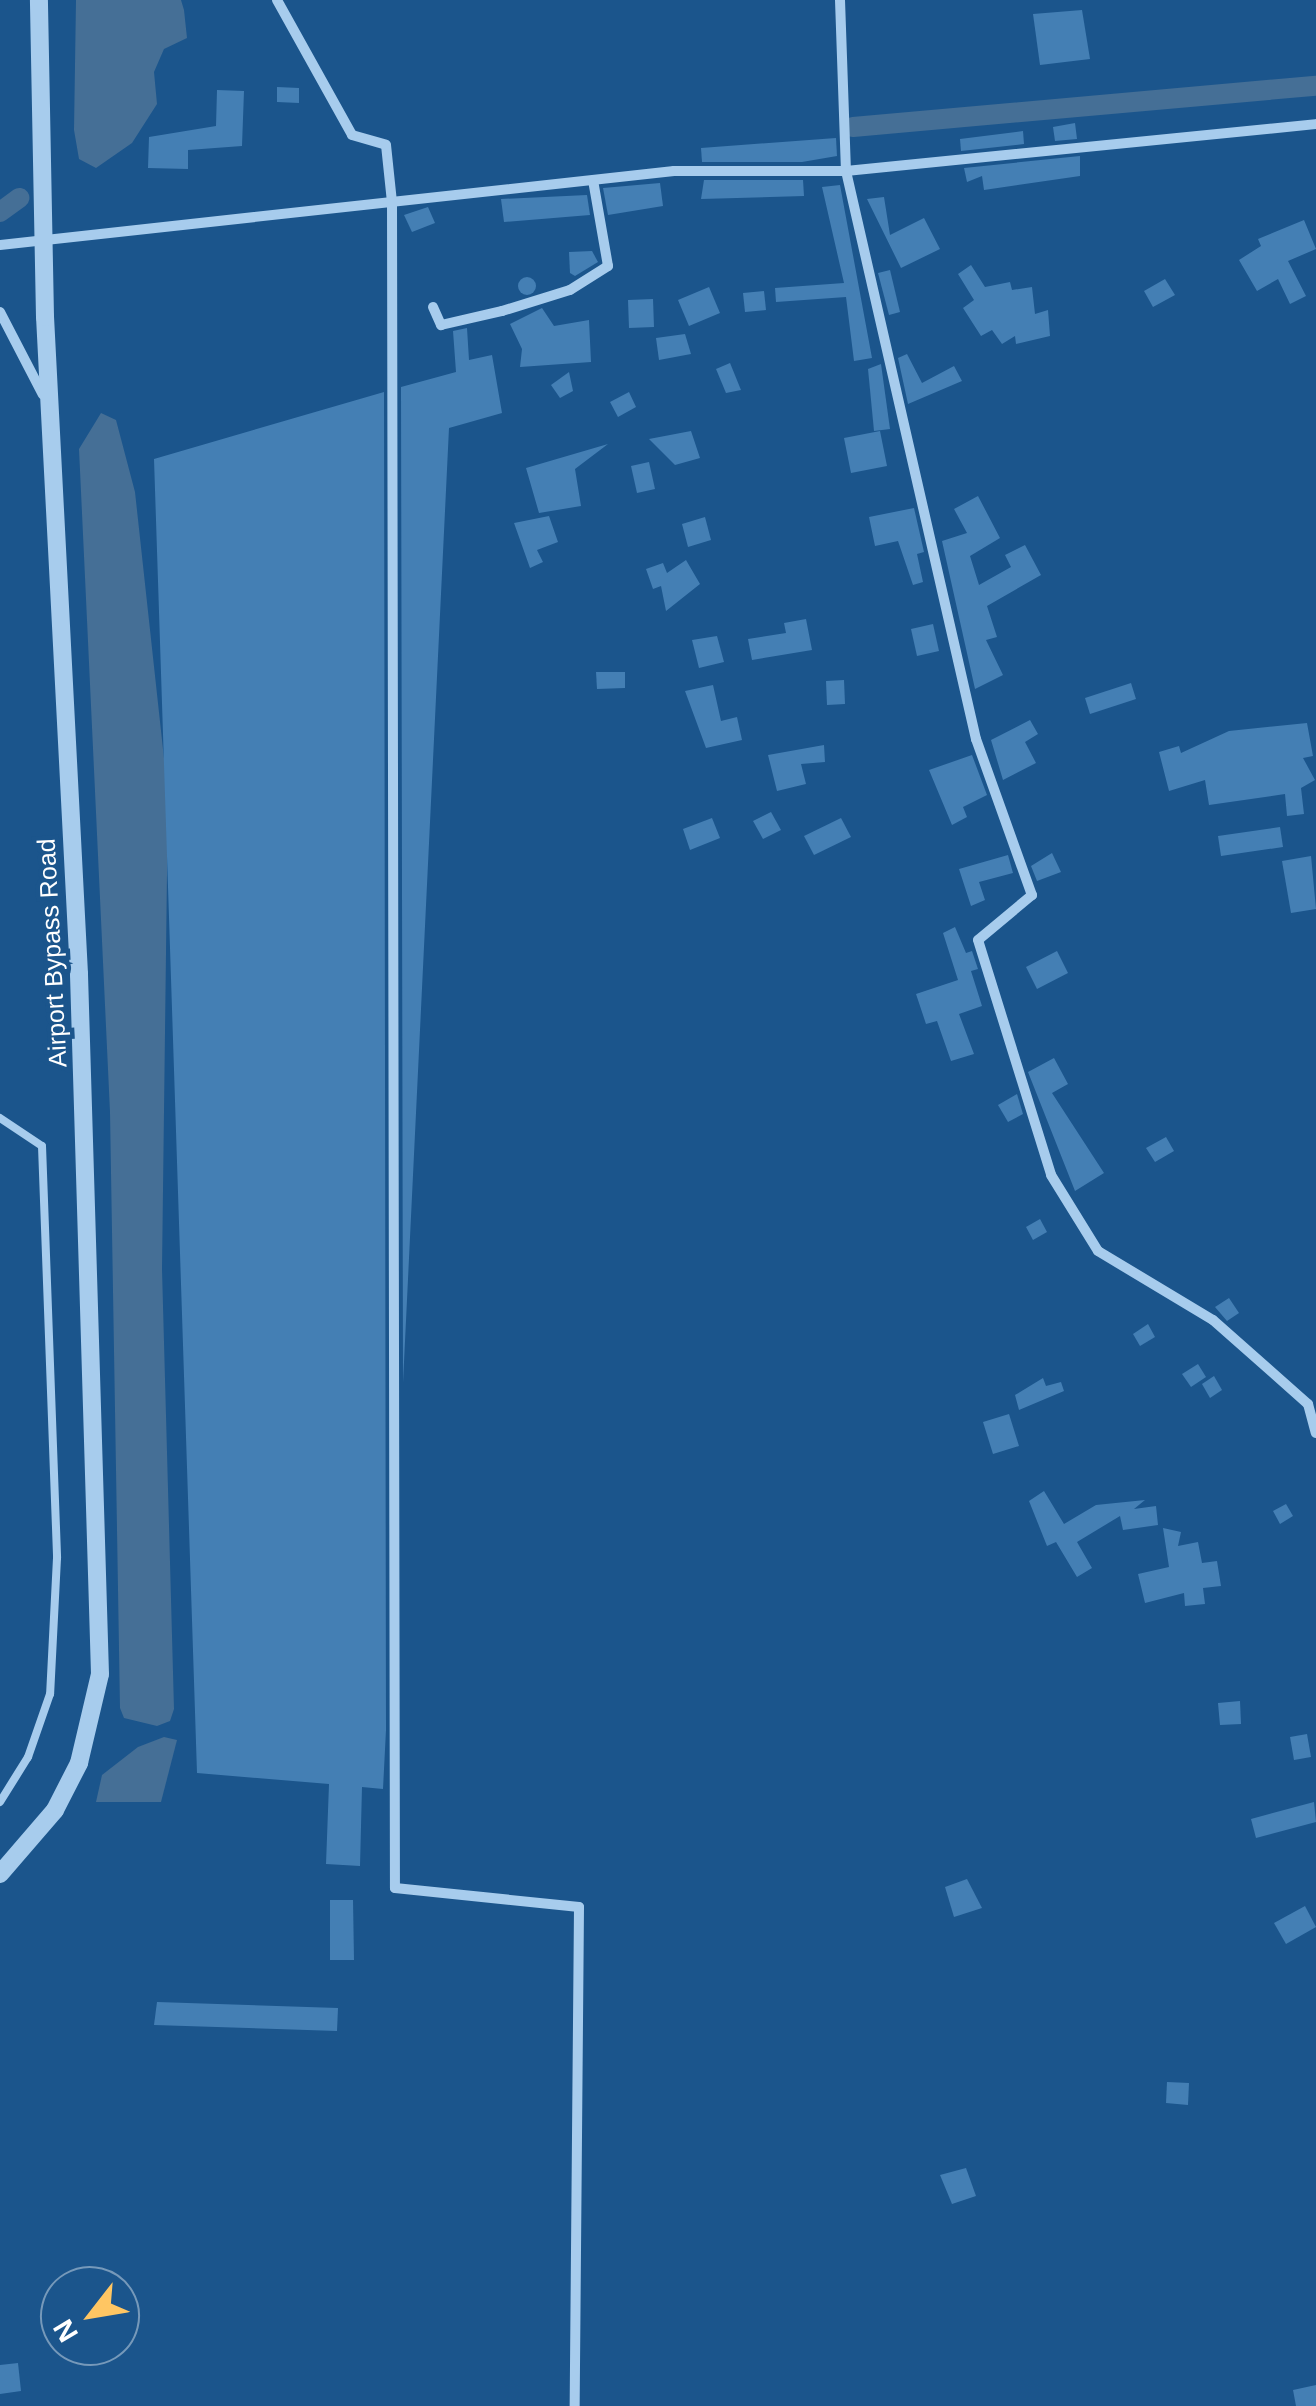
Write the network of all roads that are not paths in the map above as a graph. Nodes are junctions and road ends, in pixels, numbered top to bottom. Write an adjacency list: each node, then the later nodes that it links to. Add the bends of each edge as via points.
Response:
1 (39, 0): 8 (street, Airport Bypass Road)
2 (276, 0): 7 (street, via 352,135 386,145)
3 (840, 0): 5 (street)
4 (1316, 124): 5 (street)
5 (846, 170): 6 (street, via 674,171); 14 (street, via 976,739 1032,895 978,940 1051,1175 1098,1251 1212,1320 1308,1404)
6 (593, 180): 7 (street); 10 (street, via 608,266 570,290 502,311 441,324)
7 (392, 202): 8 (street); 17 (street, via 396,1888 579,1907)
8 (43, 236): 9 (street); 12 (street, Airport Bypass Road)
9 (0, 246)
10 (433, 307)
11 (0, 312): 12 (street, via 37,373)
12 (50, 417): 16 (street, Airport Bypass Road, via 80,974 100,1674 80,1762 55,1810)
13 (0, 1118): 15 (lane, via 42,1146 57,1558 50,1694 28,1756)
14 (1316, 1432)
15 (0, 1802)
16 (0, 1874)
17 (575, 2406)

